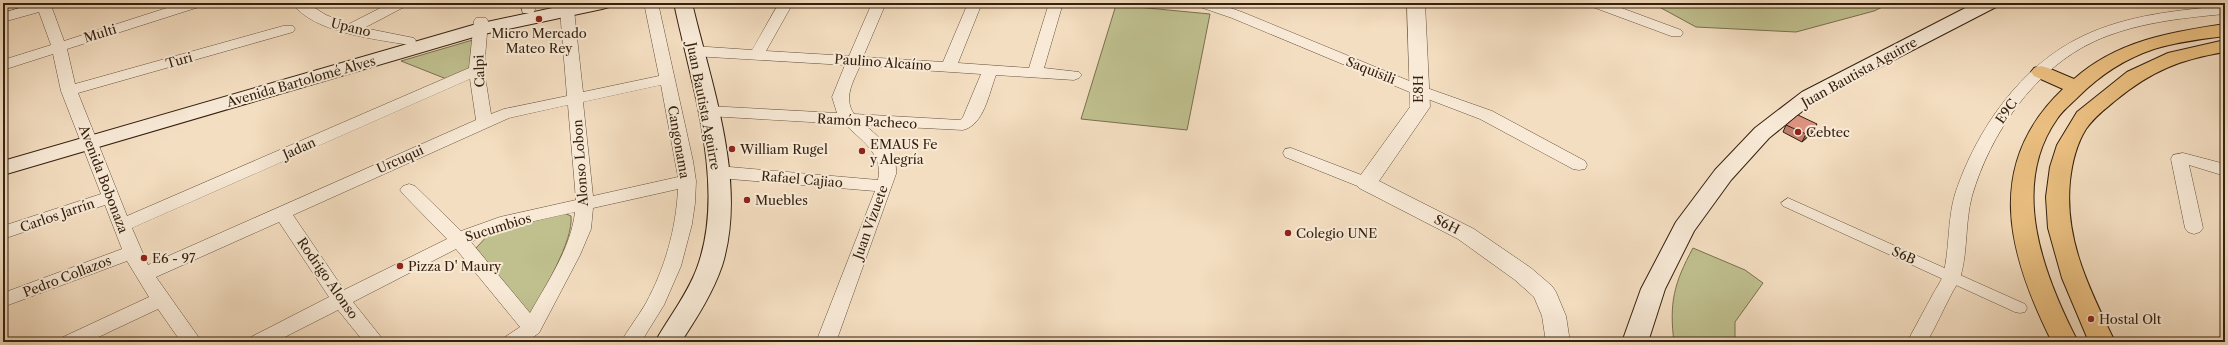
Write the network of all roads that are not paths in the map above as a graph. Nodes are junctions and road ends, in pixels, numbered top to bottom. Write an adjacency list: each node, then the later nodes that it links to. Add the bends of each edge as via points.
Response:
1 (197, 3): 26 (street, Multi)
2 (299, 3): 21 (street, Upano, via 316,18)
3 (401, 3): 21 (street)
4 (602, 3): 17 (main road, Avenida Bartolomé Alves)
5 (650, 3): 38 (street, Cangonama)
6 (683, 3): 28 (main road, Juan Bautista Aguirre)
7 (786, 3): 29 (street)
8 (879, 3): 30 (street, Juan Vizuete)
9 (975, 3): 32 (street)
10 (1056, 3): 35 (street)
11 (1202, 3): 40 (street, Saquisili)
12 (1416, 3): 40 (street, E8H)
13 (1595, 3): 24 (street)
14 (1989, 3): 82 (main road, Juan Bautista Aguirre, via 1809,96 1762,133 1723,175 1684,228 1653,289)
15 (47, 4): 19 (street); 26 (street, Avenida Bobonaza)
16 (527, 6): 17 (main road, Avenida Bartolomé Alves); 20 (main road, Avenida Bartolomé Alves)
17 (563, 6): 20 (main road, Avenida Bartolomé Alves); 42 (street, Alonso Lobon)
18 (2225, 10): 36 (street, E9C, via 2106,32 2074,47)
19 (3, 18)
20 (480, 25): 25 (main road, Avenida Bartolomé Alves); 33 (street, Calpi); 46 (main road, Avenida Bartolomé Alves)
21 (352, 28): 25 (street, Upano)
22 (288, 29): 41 (street, Turi)
23 (2225, 30): 39 (highway, via 2187,35 2123,54 2096,68)
24 (1676, 33)
25 (409, 41): 46 (main road, Avenida Bartolomé Alves)
26 (59, 46): 31 (street, Multi); 41 (street, Avenida Bobonaza)
27 (2225, 46): 85 (highway, via 2186,53 2146,67 2092,110 2079,124 2069,142 2061,162 2057,209 2062,241 2074,278)
28 (693, 51): 29 (street, Paulino Alcaíno); 43 (main road, Juan Bautista Aguirre)
29 (757, 54): 30 (street, Paulino Alcaíno)
30 (854, 60): 32 (street, Paulino Alcaíno); 44 (street, Juan Vizuete, via 840,98 842,109)
31 (3, 65)
32 (949, 67): 34 (street, Paulino Alcaíno)
33 (476, 70): 45 (street, Calpi); 61 (street, Jadan)
34 (990, 70): 35 (street, Paulino Alcaíno); 44 (street, Ramón Pacheco, via 970,120 963,125)
35 (1035, 72): 37 (street, Paulino Alcaíno)
36 (2041, 72): 39 (highway); 67 (street, E9C, via 2021,90 1998,121 1977,160 1963,196 1956,227)
37 (1074, 75)
38 (668, 79): 42 (street, Urcuqui); 53 (street, Cangonama)
39 (2076, 87): 84 (highway, via 2048,115 2037,134 2029,155 2022,188 2024,228 2029,257)
40 (1418, 90): 49 (street, Saquisili, via 1486,115); 54 (street, E8H, via 1420,107)
41 (69, 91): 46 (street, Avenida Bobonaza)
42 (575, 98): 45 (street, Urcuqui, via 525,108); 59 (street, Alonso Lobon)
43 (708, 112): 44 (street, Ramón Pacheco); 52 (main road, Juan Bautista Aguirre)
44 (849, 120): 55 (street, Juan Vizuete, via 865,132 884,155 888,170)
45 (484, 121): 60 (street, Urcuqui)
46 (88, 137): 48 (main road, Avenida Bartolomé Alves); 50 (main road, Avenida Bartolomé Alves); 57 (street, Avenida Bobonaza)
47 (1291, 153): 54 (street, S6H)
48 (3, 157)
49 (1579, 165)
50 (3, 168)
51 (2225, 170): 62 (street, via 2180,158)
52 (718, 172): 55 (street, Rafael Cajiao); 79 (main road, Juan Bautista Aguirre, via 719,209 713,256 708,273)
53 (687, 181): 59 (street, Sucumbios); 78 (street, Cangonama, via 685,217 675,258 662,293 647,321)
54 (1366, 183): 81 (street, S6H, via 1466,234 1524,274 1544,292 1554,316)
55 (885, 186): 80 (street, Juan Vizuete)
56 (410, 190): 64 (street)
57 (110, 197): 61 (street, Avenida Bobonaza); 63 (street, Carlos Jarrín)
58 (1788, 203): 67 (street, S6B)
59 (584, 204): 64 (street, Sucumbios, via 500,223); 72 (street, Alonso Lobon, via 582,229)
60 (282, 213): 66 (street, Urcuqui); 70 (street, Rodrigo Alonso)
61 (121, 226): 65 (street, Avenida Bobonaza)
62 (2194, 228)
63 (3, 233)
64 (458, 240): 70 (street, Sucumbios); 72 (street)
65 (132, 252): 66 (street, Avenida Bobonaza); 69 (street, Pedro Collazos)
66 (144, 275): 68 (street, Avenida Bobonaza)
67 (1952, 276): 71 (street, S6B); 83 (street, E9C)
68 (162, 299): 73 (street); 74 (street, Avenida Bobonaza)
69 (3, 300)
70 (341, 300): 75 (street, Sucumbios); 76 (street, Rodrigo Alonso)
71 (2020, 308)
72 (532, 328): 77 (street, Alonso Lobon)
73 (70, 342)
74 (192, 342)
75 (258, 342)
76 (375, 342)
77 (512, 342)
78 (631, 342)
79 (668, 342)
80 (826, 342)
81 (1558, 342)
82 (1635, 342)
83 (1917, 342)
84 (2065, 342)
85 (2102, 342)

